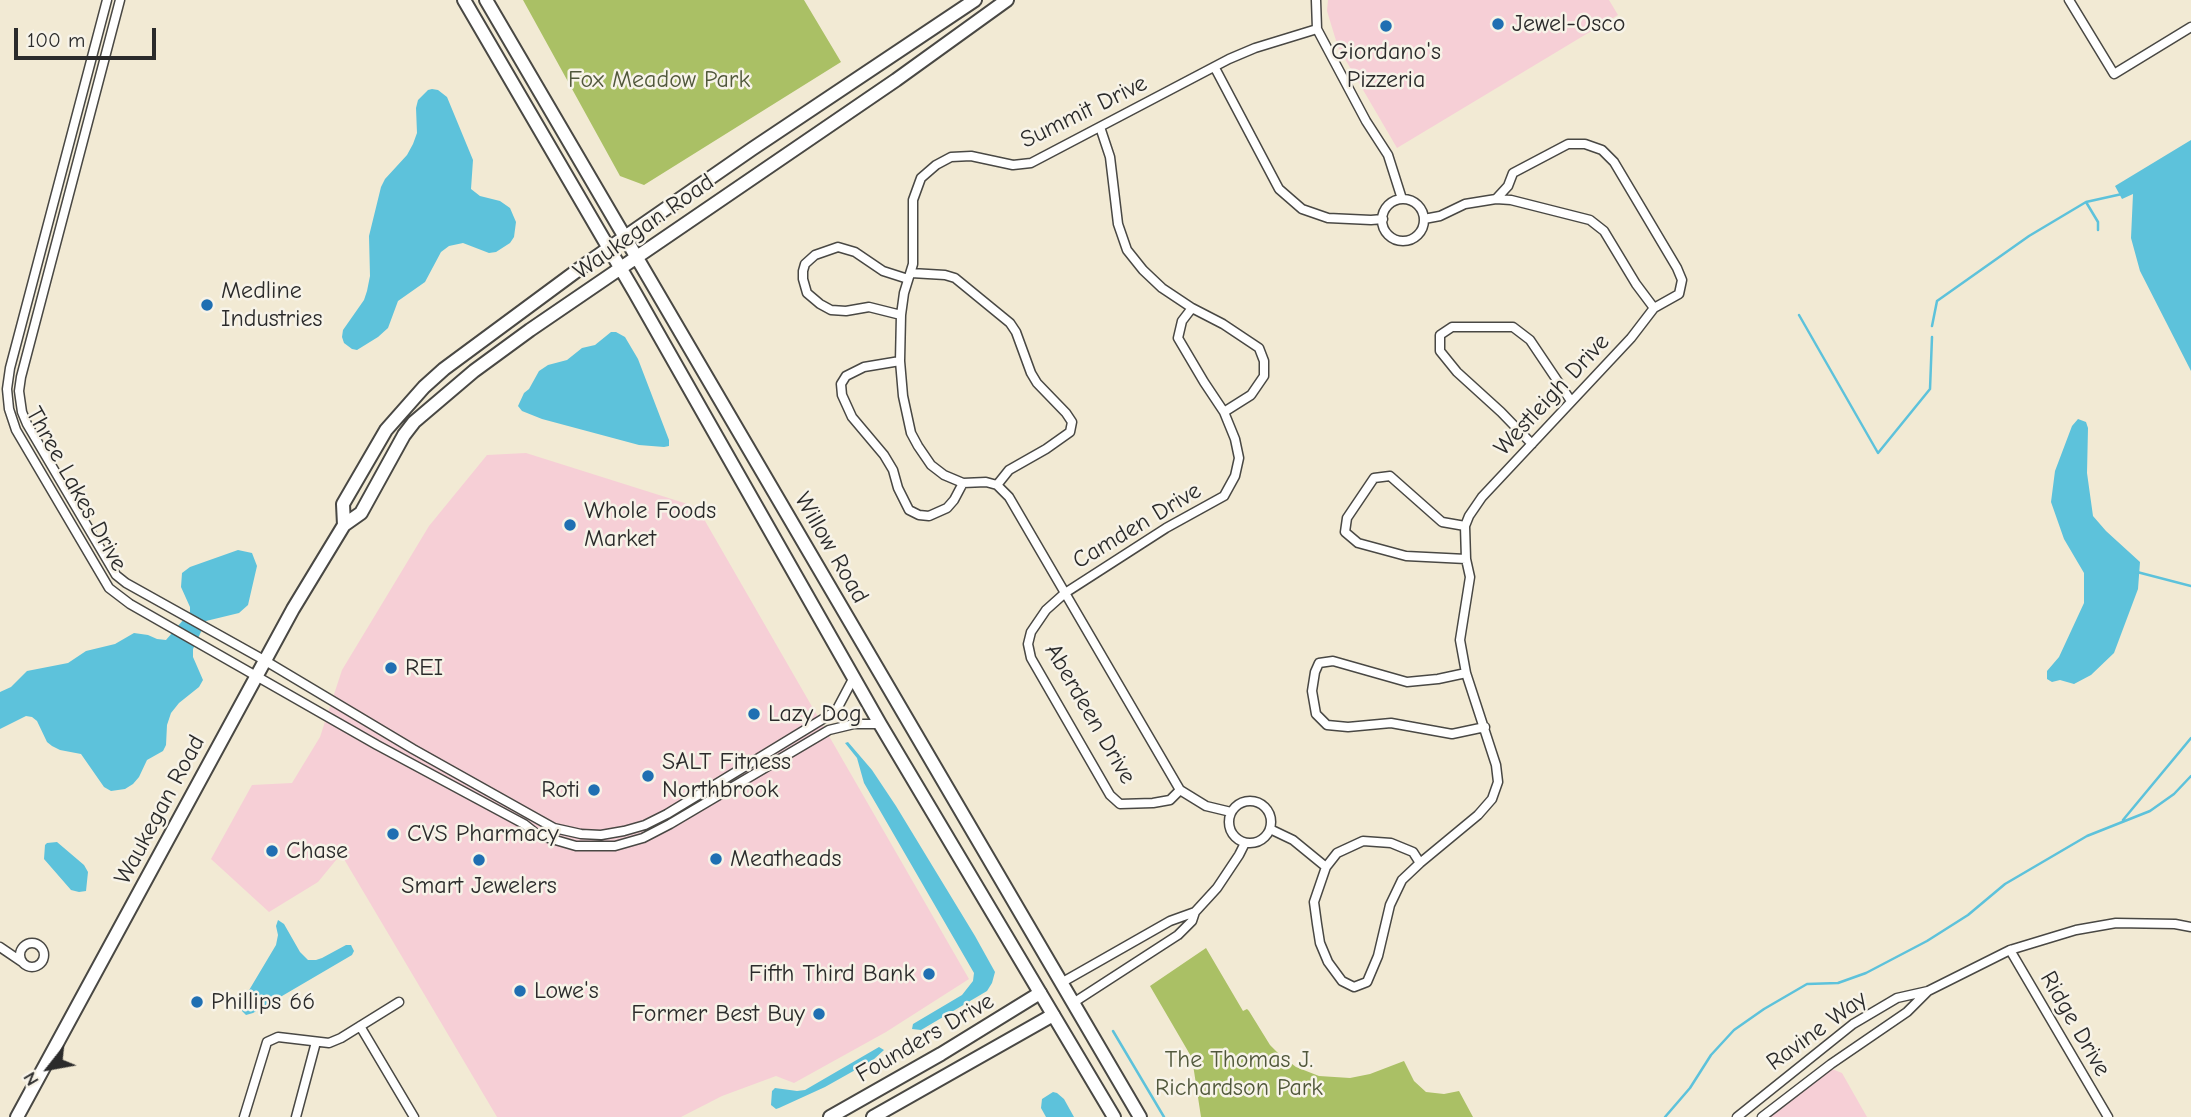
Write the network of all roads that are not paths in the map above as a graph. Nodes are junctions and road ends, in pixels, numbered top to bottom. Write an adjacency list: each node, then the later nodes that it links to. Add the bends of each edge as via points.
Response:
1 (107, 0): 37 (street, Three Lakes Drive, via 10,368 8,401 16,430 109,588)
2 (120, 0): 35 (street, Three Lakes Drive, via 25,359 19,391 22,412 116,575)
3 (464, 0): 18 (main road, Willow Road)
4 (486, 0): 17 (main road, Willow Road)
5 (975, 0): 17 (main road, Waukegan Road)
6 (1007, 0): 19 (main road, Waukegan Road)
7 (1316, 0): 10 (street)
8 (2069, 0): 9 (street, via 2114,74)
9 (2191, 27)
10 (1317, 29): 11 (street, Summit Drive, via 1255,48); 14 (street, via 1388,155)
11 (1214, 68): 12 (street, Summit Drive); 15 (street, via 1279,189 1302,209 1328,218)
12 (1100, 127): 21 (street, Summit Drive, via 1031,163 1013,165 971,156 951,157 936,165 921,178 913,200 914,254); 22 (street, via 1127,250 1161,288)
13 (1496, 199): 16 (street); 23 (street, via 1590,220 1604,230); 23 (street, Westleigh Drive, via 1513,173 1568,144 1602,150 1616,164 1682,280 1679,294)
14 (1402, 200): 15 (street, via 1391,204); 16 (street, via 1417,205)
15 (1383, 219): 16 (street, via 1387,233 1401,241 1415,237)
16 (1424, 219)
17 (625, 238): 18 (main road, Waukegan Road); 19 (main road, Willow Road)
18 (608, 249): 20 (main road, Willow Road); 31 (main road, Waukegan Road, via 424,387 386,430 343,503)
19 (637, 258): 20 (main road, Waukegan Road); 52 (main road, Willow Road)
20 (621, 270): 31 (main road, Waukegan Road, via 474,371 414,422 361,513); 38 (main road, Willow Road)
21 (909, 276): 24 (street, Summit Drive); 24 (street, via 883,271 855,252 838,247 815,255 803,271 807,293 831,310 869,307); 30 (street, via 955,278 1002,316 1016,332 1037,383 1072,422 1070,432 1009,470)
22 (1192, 308): 27 (street, Camden Drive, via 1182,320 1178,338); 27 (street, via 1259,348 1264,361 1264,376 1251,395)
23 (1654, 308): 26 (street, Westleigh Drive)
24 (901, 315): 25 (street, Summit Drive)
25 (900, 361): 29 (street, Summit Drive, via 903,396 918,446 937,470); 29 (street, via 864,367 846,376 842,395 852,417 884,455 909,510 929,516 947,508)
26 (1571, 401): 28 (street, Westleigh Drive); 28 (street, via 1530,341 1513,327 1452,327 1440,335 1440,351 1457,372)
27 (1224, 412): 34 (street, Camden Drive, via 1239,458 1224,496)
28 (1532, 444): 32 (street, Westleigh Drive, via 1482,497)
29 (963, 483): 30 (street, Summit Drive)
30 (998, 485): 34 (street, Aberdeen Drive, via 1010,497)
31 (344, 525): 35 (main road, Waukegan Road)
32 (1465, 526): 33 (street); 33 (street, via 1442,522 1391,476 1374,478 1347,518 1345,532 1358,543 1406,555)
33 (1466, 559): 36 (street, via 1469,577 1460,640)
34 (1065, 593): 41 (street, Aberdeen Drive); 41 (street, Aberdeen Drive, via 1046,610 1028,644 1031,657 1110,795 1120,804 1153,803 1170,800)
35 (264, 660): 37 (main road, Waukegan Road); 38 (street, Three Lakes Drive, via 554,828 601,835 645,825 667,814 836,712)
36 (1466, 673): 40 (street); 40 (street, via 1407,682 1333,661 1319,663 1312,691 1316,714 1327,725 1348,727 1391,723 1452,734)
37 (255, 676): 39 (street, Three Lakes Drive, via 538,835 576,846 615,846 643,838 829,730); 60 (main road, Waukegan Road)
38 (854, 677): 39 (main road, Willow Road)
39 (880, 724): 54 (main road, Willow Road)
40 (1485, 727): 45 (street, via 1498,782 1492,799)
41 (1180, 790): 42 (street, via 1206,806)
42 (1231, 812): 43 (street, via 1248,800 1262,804 1270,815); 44 (street, via 1230,831)
43 (1270, 829): 44 (street, via 1263,839); 46 (street, via 1293,840)
44 (1245, 843): 47 (street, via 1217,888)
45 (1420, 863): 46 (street, via 1413,852 1363,841 1337,853); 46 (street, via 1396,890 1367,982 1354,987 1342,981 1320,943 1314,902)
46 (1326, 867)
47 (1195, 912): 52 (street, via 1170,921); 56 (street, via 1178,935)
48 (2191, 927): 50 (street, Ravine Way, via 2116,923)
49 (0, 947): 51 (street)
50 (2010, 950): 53 (street, Ravine Way); 70 (street, Ridge Drive)
51 (22, 962)
52 (1061, 983): 54 (main road, Founders Drive); 56 (main road, Willow Road)
53 (1928, 990): 68 (street, Ravine Way, via 1897,998 1853,1024); 69 (street, Ravine Way, via 1908,1012)
54 (1040, 993): 57 (main road, Willow Road); 64 (main road, Founders Drive)
55 (398, 1002): 58 (street)
56 (1073, 1003): 57 (main road, Founders Drive); 67 (main road, Willow Road)
57 (1053, 1014): 65 (main road, Founders Drive); 66 (main road, Willow Road)
58 (360, 1026): 59 (street, via 335,1041); 63 (street)
59 (316, 1042): 61 (street, via 278,1037 267,1042); 62 (street)
60 (17, 1117)
61 (244, 1117)
62 (296, 1117)
63 (414, 1117)
64 (830, 1117)
65 (873, 1117)
66 (1114, 1117)
67 (1140, 1117)
68 (1737, 1117)
69 (1762, 1117)
70 (2108, 1117)

